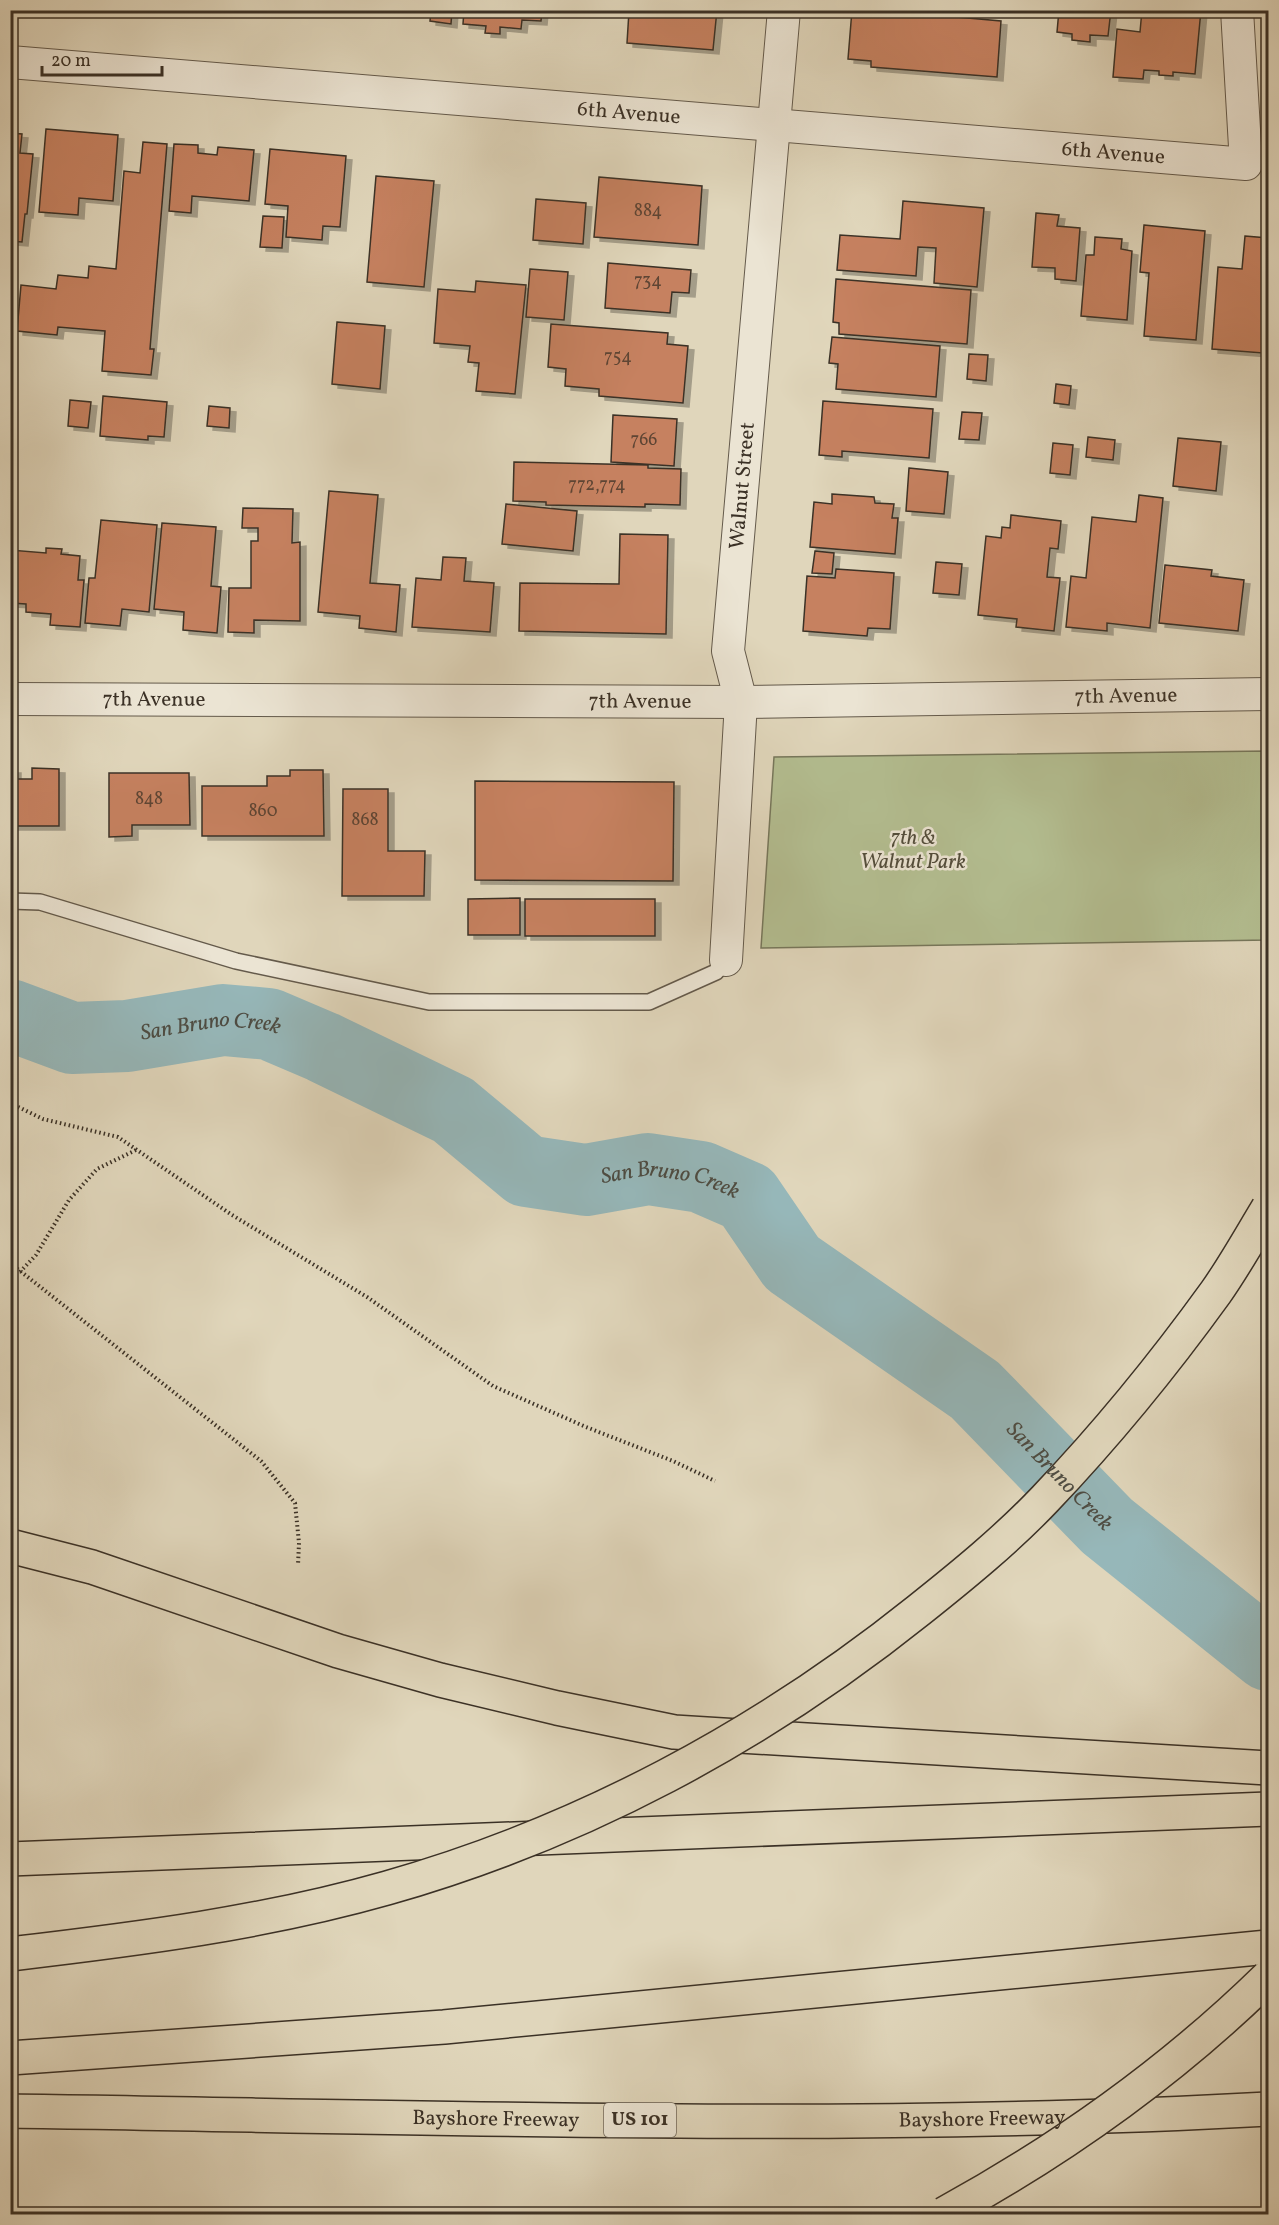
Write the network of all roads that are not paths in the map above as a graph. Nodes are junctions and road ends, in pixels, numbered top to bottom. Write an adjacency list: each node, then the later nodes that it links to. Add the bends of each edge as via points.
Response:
1 (784, 10): 4 (street, Walnut Street)
2 (1237, 10): 4 (street, 6th Avenue, via 1246,164)
3 (10, 62): 4 (street, 6th Avenue)
4 (774, 125): 7 (street, Walnut Street, via 728,651)
5 (1269, 694): 7 (street, 7th Avenue)
6 (10, 699): 7 (street, 7th Avenue)
7 (741, 702): 9 (street, Walnut Street)
8 (10, 901): 9 (lane, via 40,902 236,961 429,1002 650,1002 716,972)
9 (726, 960)
10 (1269, 1208): 16 (highway, bridge, via 1218,1289 1147,1383 1044,1500 961,1576 862,1656 749,1731 635,1793 513,1847 388,1888 255,1920 134,1940)
11 (10, 1546): 12 (highway, via 92,1567 338,1651 440,1680 674,1732)
12 (1269, 1768)
13 (1269, 1809): 14 (highway)
14 (10, 1859)
15 (1269, 1947): 18 (highway, via 444,2027)
16 (10, 1954)
17 (1269, 1977): 21 (highway, bridge, via 1195,2044 1127,2097 1058,2146)
18 (10, 2058)
19 (1269, 2109): 20 (highway, Bayshore Freeway / US 101, via 1139,2116 817,2122)
20 (10, 2111)
21 (944, 2214)

